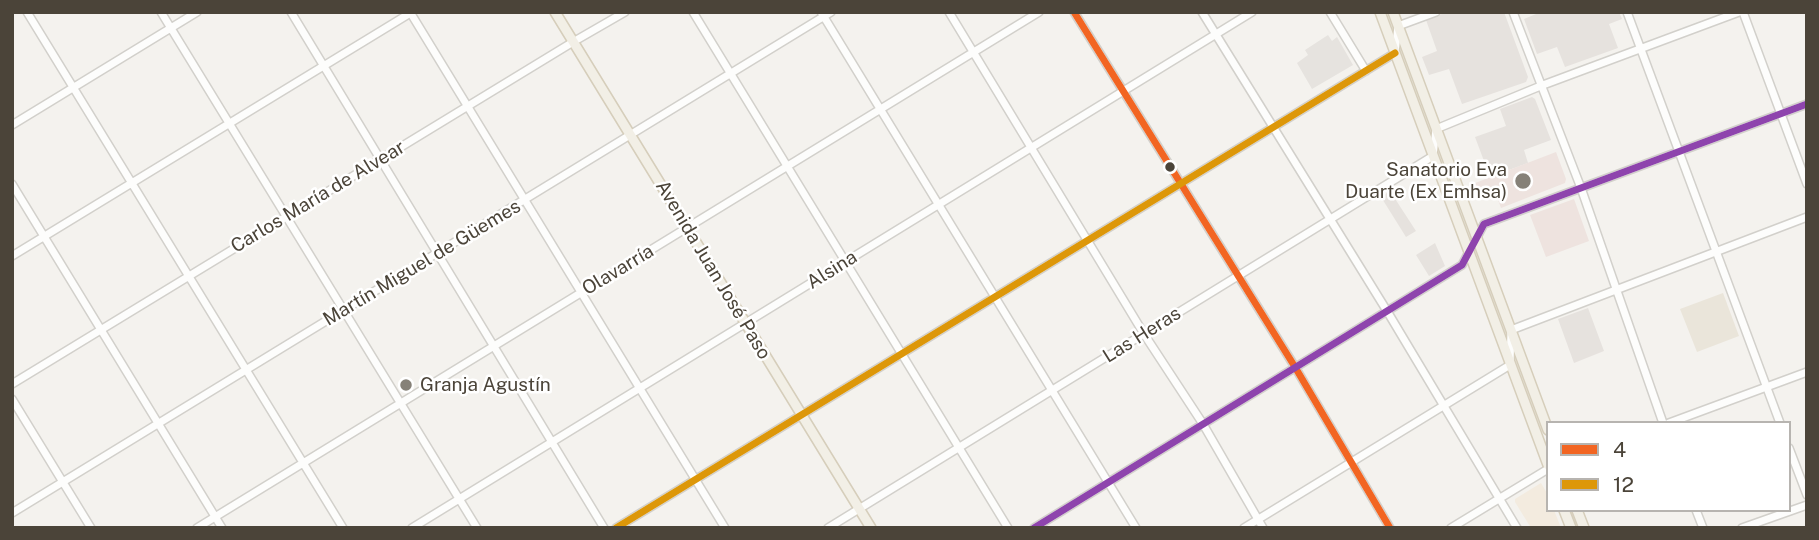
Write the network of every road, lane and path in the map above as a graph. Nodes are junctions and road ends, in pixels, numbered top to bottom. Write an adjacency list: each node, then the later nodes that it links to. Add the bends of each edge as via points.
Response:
1 (27, 12): 33 (street)
2 (161, 12): 23 (street)
3 (197, 12): 23 (street)
4 (291, 12): 29 (street)
5 (555, 12): 25 (main road, Avenida Juan José Paso)
6 (625, 12): 25 (street, Carlos María de Alvear)
7 (693, 12): 31 (street)
8 (949, 12): 27 (street)
9 (1039, 12): 27 (street, Olavarría)
10 (1074, 12): 34 (street)
11 (1202, 12): 24 (street)
12 (1252, 12): 24 (street, Alsina)
13 (1330, 12): 30 (street)
14 (1380, 12): 28 (main road)
15 (1393, 12): 22 (main road)
16 (1436, 12): 22 (street)
17 (1513, 12): 32 (street)
18 (1627, 12): 26 (street)
19 (1741, 12): 26 (street); 38 (street)
20 (411, 13): 29 (street); 36 (street)
21 (825, 14): 31 (street, Martín Miguel de Güemes); 37 (street)
22 (1398, 26): 28 (street); 42 (main road)
23 (171, 28): 33 (street); 39 (street)
24 (1216, 34): 34 (street, Alsina); 41 (street)
25 (573, 42): 36 (street, Carlos María de Alvear); 43 (main road, Avenida Juan José Paso)
26 (1641, 49): 32 (street); 45 (street)
27 (973, 52): 37 (street, Olavarría); 44 (street)
28 (1395, 53): 30 (street); 46 (main road)
29 (324, 66): 39 (street); 47 (street)
30 (1366, 71): 41 (street)
31 (730, 74): 43 (street, Martín Miguel de Güemes); 48 (street)
32 (1543, 85): 42 (street); 53 (street)
33 (74, 87): 40 (street); 49 (street)
34 (1122, 90): 44 (street, Alsina); 50 (street)
35 (1807, 104): 38 (street)
36 (468, 106): 47 (street, Carlos María de Alvear); 54 (street)
37 (881, 110): 48 (street, Olavarría); 55 (street)
38 (1781, 113): 45 (street); 52 (street)
39 (230, 123): 49 (street); 56 (street)
40 (12, 125)
41 (1271, 127): 50 (street); 58 (street)
42 (1436, 129): 46 (street); 61 (main road)
43 (630, 135): 54 (street, Martín Miguel de Güemes); 59 (main road, Avenida Juan José Paso)
44 (1030, 146): 55 (street, Alsina); 62 (street)
45 (1679, 151): 53 (street); 64 (street)
46 (1433, 156): 58 (street, Las Heras); 63 (main road)
47 (380, 159): 56 (street, Carlos María de Alvear); 65 (street)
48 (787, 167): 59 (street, Olavarría); 67 (street)
49 (132, 183): 60 (street); 68 (street)
50 (1180, 183): 62 (street); 69 (street)
51 (12, 184): 60 (street)
52 (1807, 184)
53 (1581, 188): 61 (street, via 1484,224); 70 (street)
54 (525, 200): 65 (street, Martín Miguel de Güemes); 71 (street)
55 (939, 205): 67 (street, Alsina); 72 (street)
56 (287, 216): 68 (street, Carlos María de Alvear); 73 (street)
57 (1807, 217): 64 (street)
58 (1329, 220): 69 (street, Las Heras); 74 (street)
59 (687, 228): 71 (street, Olavarría); 75 (main road, Avenida Juan José Paso)
60 (44, 237): 66 (street); 76 (street)
61 (1476, 238): 63 (street); 77 (main road)
62 (1087, 240): 72 (street); 78 (street)
63 (1469, 252): 74 (street, via 1462,265); 81 (main road)
64 (1716, 252): 70 (street); 86 (street)
65 (438, 254): 73 (street, Martín Miguel de Güemes); 79 (street)
66 (12, 256)
67 (845, 262): 75 (street, Alsina); 80 (street)
68 (189, 276): 76 (street, Carlos María de Alvear); 83 (street)
69 (1237, 277): 78 (street, Las Heras); 82 (street)
70 (1615, 290): 77 (street); 93 (street)
71 (582, 292): 79 (street, Olavarría); 87 (street)
72 (995, 297): 80 (street); 88 (street)
73 (345, 311): 83 (street, Martín Miguel de Güemes); 90 (street)
74 (1387, 311): 82 (street); 91 (street)
75 (745, 323): 87 (street, Alsina); 92 (main road, Avenida Juan José Paso)
76 (101, 330): 85 (street, Carlos María de Alvear); 96 (street)
77 (1511, 330): 81 (street); 98 (main road)
78 (1144, 334): 88 (street, Las Heras); 97 (street)
79 (494, 346): 90 (street, Olavarría); 99 (street)
80 (901, 354): 92 (street); 100 (street)
81 (1510, 365): 91 (street); 103 (main road)
82 (1295, 367): 97 (street); 102 (street)
83 (246, 370): 96 (street, Martín Miguel de Güemes); 104 (street)
84 (1807, 372): 86 (street)
85 (12, 384)
86 (1766, 387): 94 (street); 95 (street)
87 (641, 388): 99 (street, Alsina); 106 (street)
88 (1052, 390): 100 (street, Las Heras); 108 (street)
89 (12, 399): 107 (street)
90 (401, 403): 104 (street, Olavarría); 111 (street)
91 (1442, 406): 102 (street); 110 (street)
92 (801, 415): 106 (street); 112 (main road, Avenida Juan José Paso)
93 (1662, 421)
94 (1674, 421)
95 (1779, 421)
96 (158, 424): 107 (street, Martín Miguel de Güemes); 115 (street)
97 (1203, 424): 108 (street); 116 (street)
98 (1546, 425)
99 (552, 443): 111 (street, Alsina); 123 (street)
100 (959, 447): 112 (street, Las Heras); 128 (street)
101 (1791, 453): 109 (street)
102 (1350, 462): 116 (street); 133 (street)
103 (1546, 462)
104 (303, 463): 115 (street, Olavarría); 120 (street)
105 (1546, 468): 110 (street)
106 (696, 479): 124 (street); 125 (street)
107 (63, 482): 114 (street, Martín Miguel de Güemes); 117 (street)
108 (1108, 483): 129 (street); 130 (street)
109 (1807, 495)
110 (1499, 498): 134 (street); 135 (street)
111 (459, 499): 121 (street, Alsina); 122 (street)
112 (859, 509): 126 (street, Las Heras); 127 (main road, Avenida Juan José Paso)
113 (1787, 512): 136 (street)
114 (12, 513)
115 (215, 517): 118 (street, Olavarría); 119 (street)
116 (1258, 519): 131 (street); 132 (street)
117 (91, 528)
118 (197, 528)
119 (222, 528)
120 (343, 528)
121 (412, 528)
122 (477, 528)
123 (604, 528)
124 (616, 528)
125 (725, 528)
126 (828, 528)
127 (871, 528)
128 (1008, 528)
129 (1034, 528)
130 (1136, 528)
131 (1244, 528)
132 (1264, 528)
133 (1390, 528)
134 (1451, 528)
135 (1517, 528)
136 (1742, 528)

